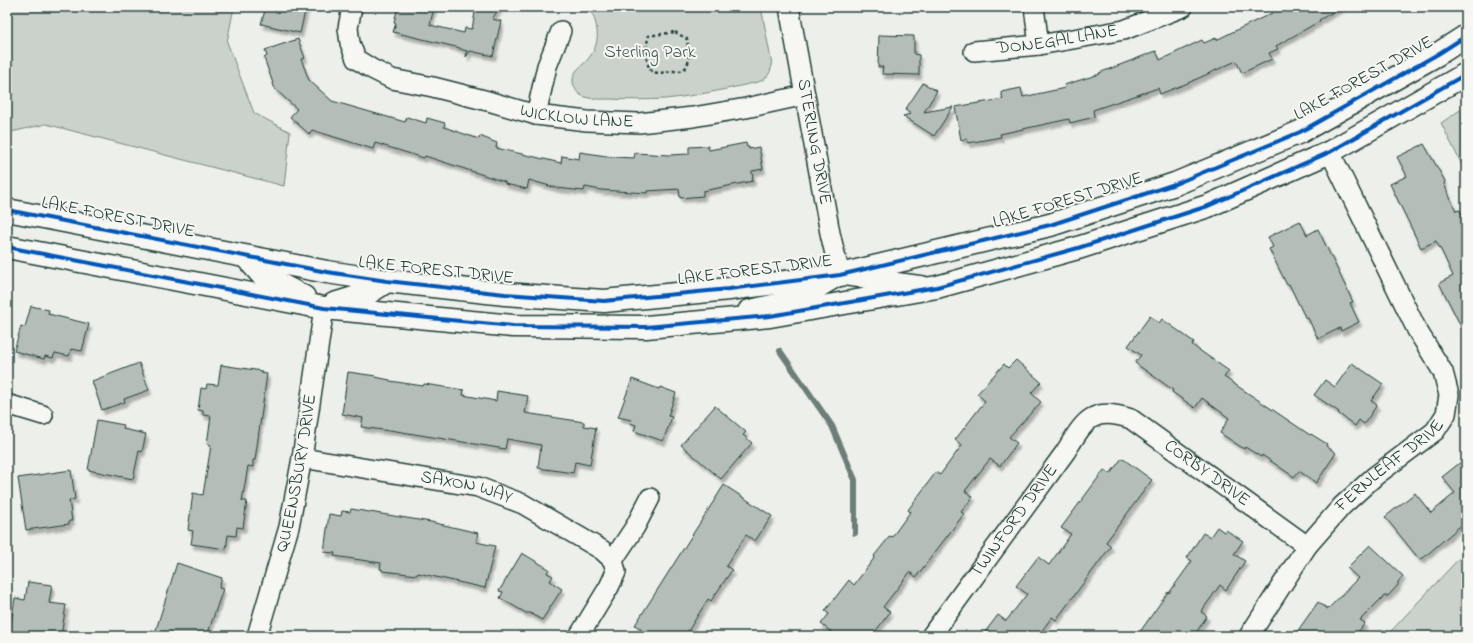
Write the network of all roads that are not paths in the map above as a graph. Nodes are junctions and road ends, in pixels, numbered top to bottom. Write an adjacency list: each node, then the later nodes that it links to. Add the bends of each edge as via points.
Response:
1 (352, 7): 11 (street, WICKLOW LANE, via 348,28 350,43 356,59 372,69 392,79)
2 (789, 7): 10 (street, STERLING DRIVE)
3 (1034, 7): 7 (street)
4 (1183, 7): 7 (street, DONEGAL LANE, via 1124,30)
5 (561, 31): 11 (street, via 547,66)
6 (1466, 36): 16 (main road, LAKE FOREST DRIVE, via 1300,132 1175,184 1050,225)
7 (1039, 45): 8 (street, DONEGAL LANE)
8 (974, 51)
9 (1466, 74): 12 (main road)
10 (805, 95): 11 (street, WICKLOW LANE, via 738,110 638,123 587,121); 16 (street, STERLING DRIVE)
11 (536, 114)
12 (1330, 152): 18 (main road, via 1208,206 1078,248); 26 (street, FERNLEAF DRIVE, via 1417,330 1443,372 1449,395 1446,414 1435,431 1375,476 1342,506)
13 (7, 210): 15 (main road, LAKE FOREST DRIVE)
14 (7, 247): 19 (main road)
15 (247, 258): 17 (main road, LAKE FOREST DRIVE); 19 (main road, via 262,275)
16 (840, 275): 17 (main road, LAKE FOREST DRIVE, via 604,301 505,294); 18 (street); 20 (street, via 805,297)
17 (387, 281): 19 (main road, via 366,294)
18 (937, 287): 20 (main road, via 770,316)
19 (324, 308): 20 (main road, via 513,326 646,327); 24 (street, QUEENSBURY DRIVE)
20 (688, 323)
21 (7, 404): 23 (street)
22 (1102, 414): 26 (street, CORBY DRIVE, via 1117,414 1131,419); 30 (street, TWINFORD DRIVE, via 1089,418 1081,427)
23 (43, 415)
24 (302, 458): 27 (street, SAXON WAY, via 478,487 523,504 602,550); 28 (street, QUEENSBURY DRIVE, via 289,527)
25 (650, 498): 27 (street)
26 (1307, 546): 31 (street, FERNLEAF DRIVE)
27 (614, 560): 29 (street, via 614,577)
28 (257, 636)
29 (579, 636)
30 (931, 636)
31 (1249, 636)

